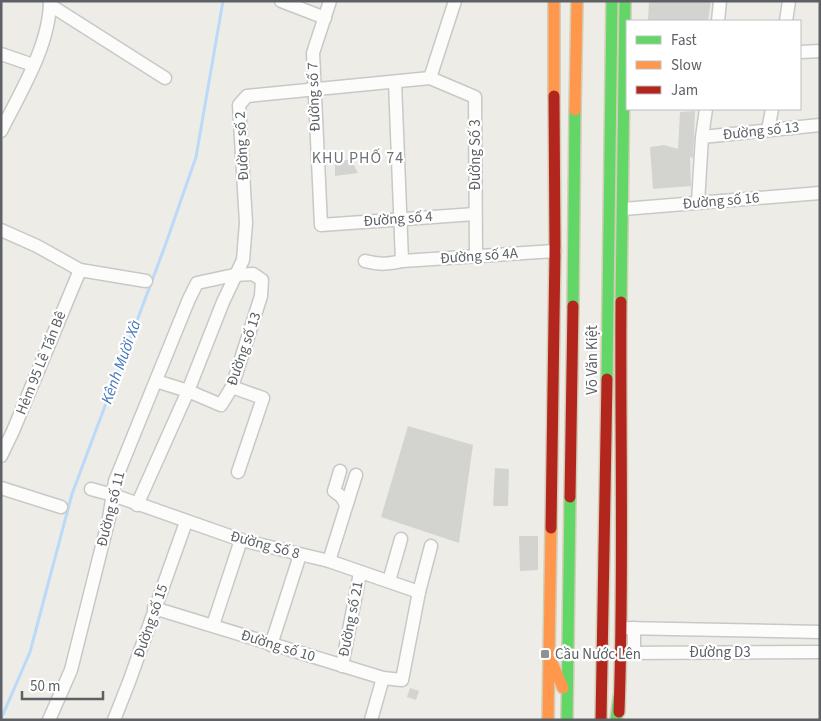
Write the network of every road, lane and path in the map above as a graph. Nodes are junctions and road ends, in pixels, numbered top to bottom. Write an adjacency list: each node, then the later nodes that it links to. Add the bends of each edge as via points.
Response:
1 (281, 1): 11 (street)
2 (330, 1): 11 (street, Đường số 7)
3 (455, 1): 19 (street)
4 (554, 1): 36 (main road)
5 (576, 1): 75 (main road, Võ Văn Kiệt)
6 (612, 1): 81 (main road, Võ Văn Kiệt, via 607,499)
7 (624, 1): 31 (main road, Võ Văn Kiệt)
8 (720, 1): 12 (street)
9 (789, 1): 13 (street)
10 (50, 3): 17 (street, via 50,15); 18 (street)
11 (325, 18): 21 (street, Đường số 7, via 313,53)
12 (718, 20)
13 (786, 20)
14 (820, 51): 15 (street)
15 (801, 52)
16 (1, 54): 17 (street)
17 (33, 65): 27 (street)
18 (165, 78)
19 (430, 78): 20 (street, Đường số 2); 22 (street, Đường số 2)
20 (395, 82): 21 (street, Đường số 2); 33 (street)
21 (313, 89): 34 (street, Đường số 7); 41 (street, Đường số 2, via 247,96 239,105 246,223 243,260)
22 (475, 97): 32 (street, Đường Số 3)
23 (706, 110): 28 (street)
24 (772, 110): 26 (street)
25 (820, 125): 26 (street, Đường số 13)
26 (768, 130): 28 (street, Đường số 13)
27 (1, 131)
28 (702, 137): 30 (street)
29 (820, 193): 30 (street, Đường số 16)
30 (698, 202): 31 (street, Đường số 16)
31 (623, 209): 67 (main road, Võ Văn Kiệt, via 620,406)
32 (475, 214): 33 (street, Đường số 4); 37 (street, Đường Số 3)
33 (401, 218): 34 (street, Đường số 4); 39 (street)
34 (321, 225)
35 (1, 230): 40 (street)
36 (555, 251): 37 (street, Đường số 4A); 72 (main road)
37 (476, 257): 39 (street, Đường số 4A)
38 (365, 261): 39 (street, Đường số 4A, via 386,264)
39 (402, 261)
40 (80, 270): 42 (street); 46 (street, Hẻm 95 Lê Tấn Bê)
41 (234, 275): 43 (street, Đường số 11, via 197,282); 44 (street, Đường số 13, via 253,274 262,280 261,296); 45 (street, Đường số 2)
42 (146, 281)
43 (156, 381): 45 (street); 52 (street, Đường số 11, via 115,481)
44 (232, 387): 45 (street, Đường số 13, via 221,405); 48 (street, via 263,398)
45 (188, 391): 53 (street)
46 (1, 456)
47 (340, 471): 54 (street, via 334,491)
48 (238, 472)
49 (356, 475): 54 (street)
50 (1, 488): 55 (street)
51 (91, 489): 52 (street, Đường Số 8)
52 (113, 495): 53 (street, Đường Số 8); 76 (street, Đường số 11, via 71,670)
53 (137, 505): 56 (street, Đường Số 8)
54 (346, 505): 61 (street)
55 (61, 507)
56 (186, 522): 58 (street, Đường Số 8); 65 (street, Đường số 15)
57 (401, 539): 63 (street)
58 (241, 540): 60 (street, Đường Số 8); 66 (street)
59 (431, 546): 64 (street)
60 (300, 555): 61 (street, Đường Số 8); 69 (street)
61 (329, 561): 62 (street, Đường Số 8)
62 (360, 572): 63 (street, Đường Số 8); 73 (street, Đường số 21)
63 (389, 581): 64 (street, Đường Số 8)
64 (419, 592): 74 (street, Đường số 10, via 402,680)
65 (154, 608): 66 (street, Đường số 10); 77 (street, Đường số 15)
66 (213, 625): 69 (street, Đường số 10)
67 (628, 628): 68 (street, Đường D3); 71 (street)
68 (820, 632)
69 (271, 645): 73 (street, Đường số 10)
70 (820, 652): 71 (street, Đường D3)
71 (627, 653): 82 (main road)
72 (549, 656): 75 (main road); 79 (main road)
73 (342, 666): 74 (street, Đường số 10)
74 (383, 678): 78 (street)
75 (566, 696): 80 (main road, Võ Văn Kiệt)
76 (49, 720)
77 (114, 720)
78 (371, 720)
79 (548, 720)
80 (567, 720)
81 (601, 720)
82 (617, 720)

